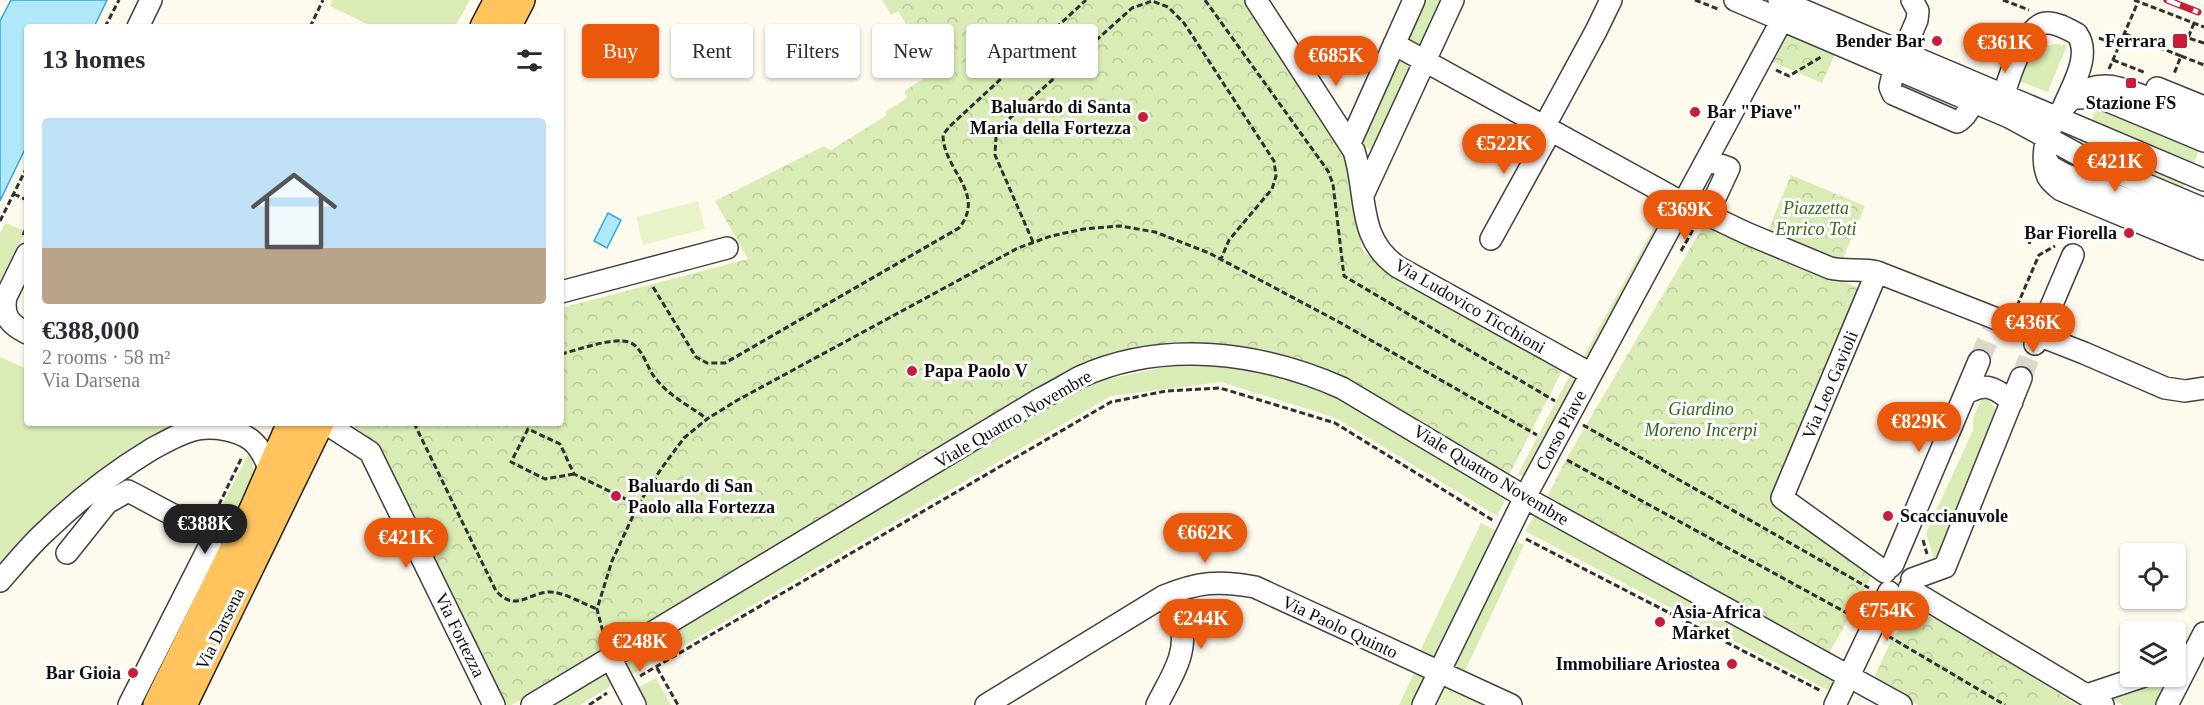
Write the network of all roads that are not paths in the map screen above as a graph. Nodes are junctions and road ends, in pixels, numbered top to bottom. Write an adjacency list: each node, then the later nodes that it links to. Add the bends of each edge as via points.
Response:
1 (151, 0): 11 (street)
2 (498, 0): 12 (main road)
3 (521, 0): 13 (main road)
4 (1256, 0): 25 (street, Via Ludovico Ticchioni)
5 (1414, 0): 14 (street)
6 (1453, 0): 16 (street)
7 (1611, 0): 22 (street)
8 (1735, 0): 10 (street)
9 (1912, 0): 15 (street, via 1918,15)
10 (1784, 8): 15 (street); 27 (street, Corso Piave)
11 (139, 24)
12 (486, 24)
13 (509, 24)
14 (1394, 44): 16 (street); 25 (street)
15 (1900, 60): 17 (street); 17 (street, via 1890,87 1893,94 1957,122)
16 (1425, 61): 22 (street); 29 (street)
17 (1976, 93): 18 (street); 23 (street)
18 (2004, 94): 19 (street); 19 (street, via 2028,36 2037,26 2052,23 2077,34 2083,47 2082,62)
19 (2067, 105): 20 (street, via 2110,68); 21 (street, via 2090,88 2111,86); 23 (street); 24 (street, via 2079,98 2101,99); 28 (street)
20 (2204, 106)
21 (2204, 123)
22 (1547, 129): 30 (street); 34 (street)
23 (2046, 137): 26 (street); 31 (street, via 2092,162)
24 (2204, 141)
25 (1350, 143): 29 (street, Via Ludovico Ticchioni)
26 (2045, 158): 33 (street, via 2064,174); 36 (street, via 2048,177 2061,190)
27 (1707, 160): 30 (street, Corso Piave); 32 (street, via 1729,168)
28 (2204, 180)
29 (1363, 195): 44 (street, Via Ludovico Ticchioni, via 1369,232 1390,261)
30 (1683, 203): 32 (street); 44 (street, Corso Piave)
31 (2204, 209)
32 (1707, 215): 39 (street, via 1830,268)
33 (2204, 231)
34 (1491, 239)
35 (727, 248): 40 (street)
36 (2204, 249)
37 (2063, 252): 42 (street)
38 (24, 260): 41 (street, via 4,305 9,321)
39 (1877, 272): 42 (street); 61 (street, Via Leo Gavioli, via 1782,498)
40 (564, 291)
41 (24, 332)
42 (2037, 339): 46 (street, via 2084,353 2165,388)
43 (1979, 361): 47 (street)
44 (1591, 374): 55 (street, Corso Piave, via 1559,452)
45 (2021, 378): 48 (street)
46 (2204, 388)
47 (1965, 394): 48 (street, via 1977,387 1988,387); 61 (street, via 1893,564)
48 (2012, 402): 61 (street, via 1945,567)
49 (215, 426): 53 (street, via 237,433); 60 (street, via 172,438 124,466 45,532)
50 (290, 426): 54 (main road, Via Darsena)
51 (319, 426): 73 (main road, Via Darsena)
52 (330, 426): 74 (street, Via Fortezza, via 370,452)
53 (250, 431): 54 (street)
54 (270, 471): 56 (main road, Via Darsena)
55 (1525, 496): 65 (street, Viale Quattro Novembre, via 1358,396 1311,375 1224,355 1136,361 1081,377 1040,399); 66 (street, Corso Piave, via 1500,525); 67 (street, Viale Quattro Novembre)
56 (248, 521): 57 (street); 59 (main road, Via Darsena)
57 (204, 532): 58 (street, via 128,491 106,502); 59 (street, Via Darsena, via 217,559); 71 (street)
58 (67, 553)
59 (220, 577): 72 (main road, Via Darsena)
60 (0, 581)
61 (1893, 581): 67 (street, via 1864,623); 69 (street)
62 (1164, 596): 66 (street, Via Paolo Quinto, via 1186,586 1208,583 1255,587); 77 (street, Via Paolo Quinto); 78 (street, via 1183,639 1181,654)
63 (2200, 640): 64 (street); 82 (street)
64 (2186, 653)
65 (611, 659): 75 (street, Viale Quattro Novembre); 76 (street)
66 (1439, 672): 79 (street, Corso Piave); 80 (street, Via Paolo Quinto)
67 (1849, 675): 70 (street); 81 (street, Viale Quattro Novembre)
68 (2122, 687): 69 (street)
69 (2095, 700)
70 (1836, 703)
71 (129, 705)
72 (157, 705)
73 (183, 705)
74 (494, 705)
75 (532, 705)
76 (635, 705)
77 (986, 705)
78 (1157, 705)
79 (1423, 705)
80 (1511, 705)
81 (1901, 705)
82 (2167, 705)

